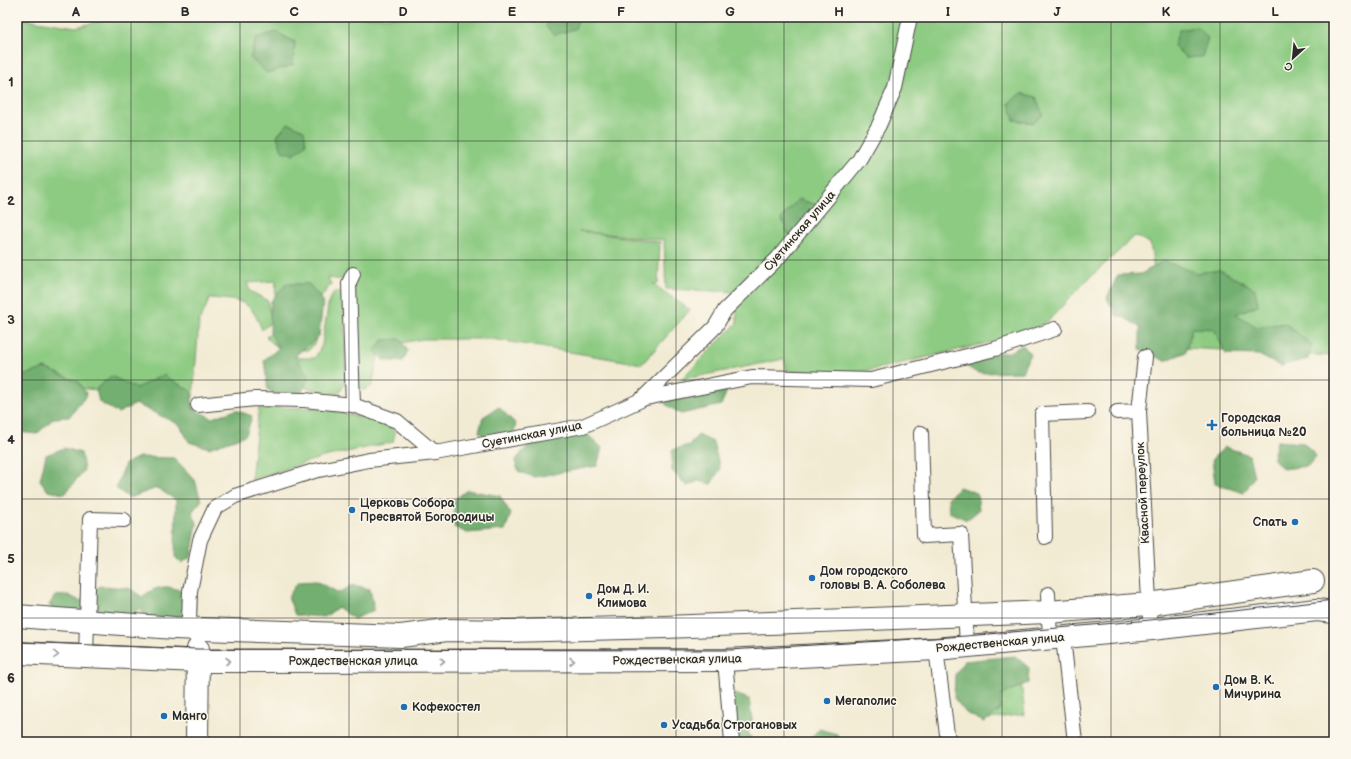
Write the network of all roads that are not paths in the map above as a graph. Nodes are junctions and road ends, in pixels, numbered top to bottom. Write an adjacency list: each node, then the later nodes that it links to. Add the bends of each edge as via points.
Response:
1 (910, 17): 5 (lane, Суетинская улица, via 895,88 879,125 859,160 778,258 725,310 715,326)
2 (353, 274): 7 (lane, via 349,283)
3 (1055, 329): 5 (lane, via 995,349 871,380 752,377)
4 (1145, 357): 8 (lane, Квасной переулок)
5 (641, 400): 12 (lane, Суетинская улица, via 583,426)
6 (198, 405): 7 (lane, via 255,399)
7 (353, 405): 12 (lane, via 397,420)
8 (1139, 411): 10 (lane); 17 (lane, Квасной переулок)
9 (1088, 412): 14 (lane, via 1042,414)
10 (1118, 412)
11 (920, 433): 20 (lane, via 924,536 961,534)
12 (435, 453): 24 (lane, Суетинская улица, via 369,460 314,471 235,496 215,508 200,540 190,592 189,620)
13 (124, 520): 21 (lane, via 90,519)
14 (1045, 537)
15 (1313, 581): 17 (street, Рождественская улица)
16 (1048, 603): 17 (street, Рождественская улица); 20 (street, Рождественская улица); 23 (lane)
17 (1149, 604): 22 (lane, Квасной переулок)
18 (1334, 612): 22 (street, Рождественская улица, via 1317,610)
19 (17, 616): 21 (street, Рождественская улица)
20 (966, 616): 24 (street, Рождественская улица, via 665,627 447,630 401,636); 25 (lane)
21 (87, 620): 24 (street, Рождественская улица); 28 (lane)
22 (1152, 629): 23 (street, Рождественская улица)
23 (1056, 638): 25 (street, Рождественская улица); 33 (lane)
24 (196, 646): 28 (street, Рождественская улица); 29 (street, Рождественская улица, one-way to 29); 30 (street)
25 (967, 646): 26 (street, Рождественская улица)
26 (936, 649): 29 (street, Рождественская улица); 32 (lane)
27 (17, 653): 28 (street, Рождественская улица, one-way to 28)
28 (86, 656)
29 (725, 660): 31 (lane)
30 (197, 742)
31 (732, 742)
32 (948, 742)
33 (1075, 742)

